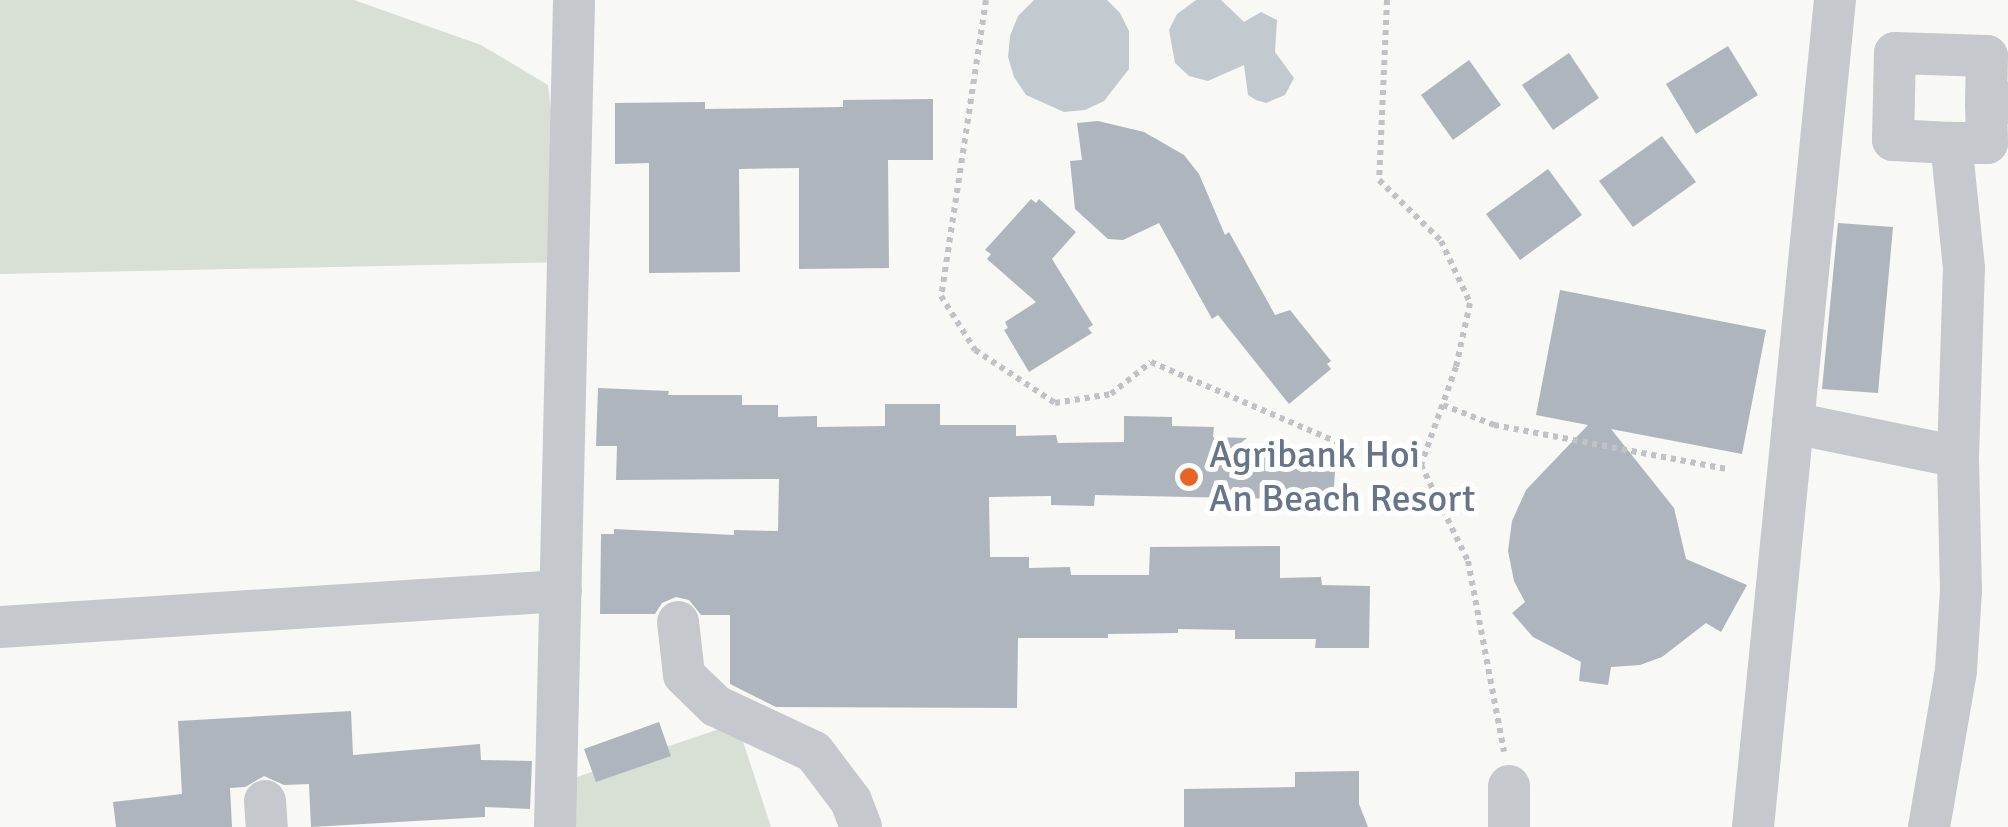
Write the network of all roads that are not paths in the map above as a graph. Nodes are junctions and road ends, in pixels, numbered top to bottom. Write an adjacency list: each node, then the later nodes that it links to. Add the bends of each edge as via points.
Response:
1 (574, 0): 9 (street)
2 (1835, 0): 3 (street)
3 (1826, 92): 4 (street); 7 (street)
4 (1894, 95): 5 (street, via 1895,53 1987,56); 6 (street, via 1893,140)
5 (1997, 103): 6 (street, via 1986,142)
6 (1952, 143): 8 (street, via 1964,268)
7 (1793, 423): 8 (street); 14 (street)
8 (1958, 457): 15 (street, via 1956,670)
9 (561, 591): 11 (street); 12 (street)
10 (678, 622): 13 (street, via 684,676 716,706 814,752)
11 (0, 627)
12 (555, 827)
13 (862, 827)
14 (1753, 827)
15 (1929, 827)

